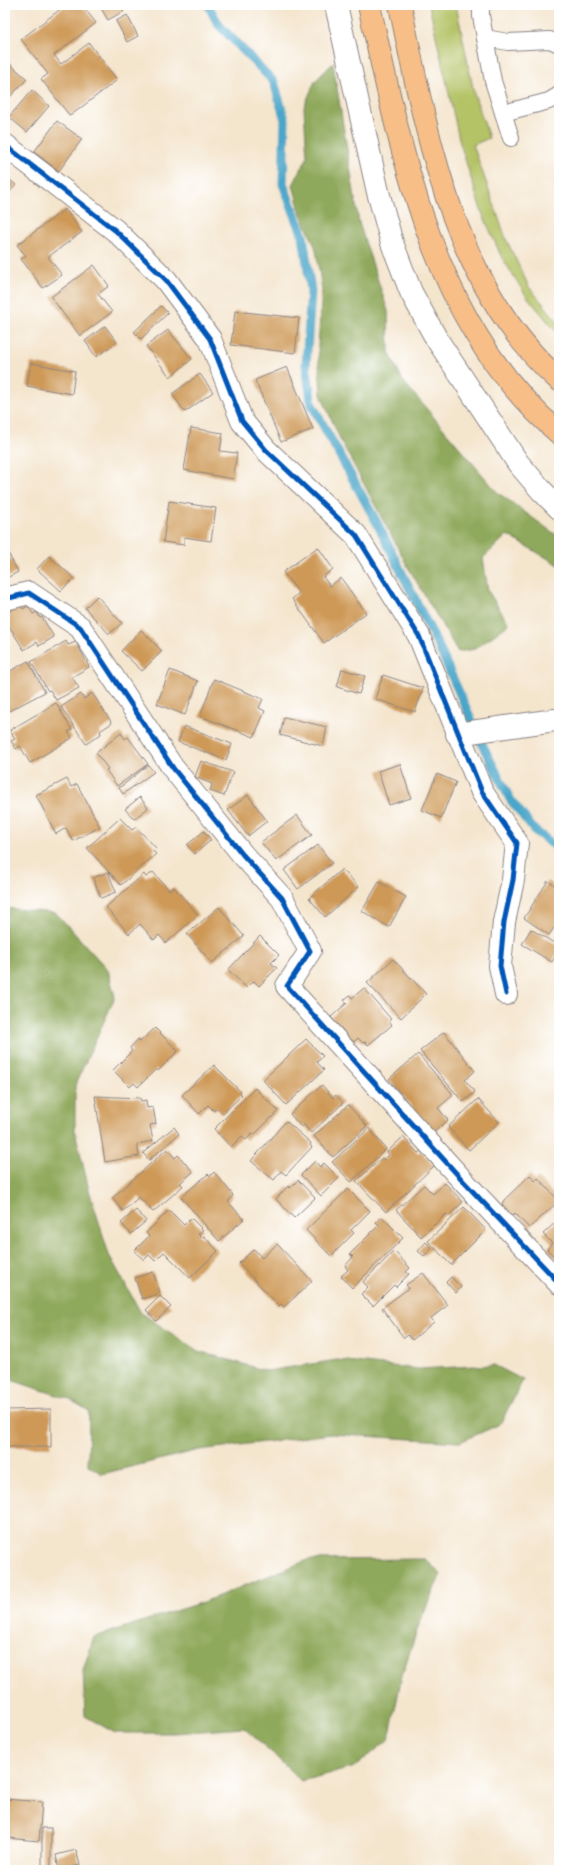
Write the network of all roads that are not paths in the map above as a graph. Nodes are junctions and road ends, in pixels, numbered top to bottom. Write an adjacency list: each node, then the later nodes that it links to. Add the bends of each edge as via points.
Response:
1 (336, 5): 13 (street, via 378,192 392,243 411,292 440,345 518,463)
2 (370, 5): 12 (highway, via 413,190 431,242 451,288 476,335 506,378 542,419)
3 (400, 5): 11 (highway, via 438,168 454,217 475,267 497,306 524,344)
4 (481, 5): 5 (lane)
5 (485, 38): 6 (lane, via 508,42 550,40); 8 (lane, via 493,81)
6 (559, 44)
7 (559, 95): 8 (lane, via 549,101)
8 (503, 113): 9 (lane)
9 (511, 138)
10 (5, 145): 16 (street, via 116,231 166,280 210,339 242,421 266,450 356,535 419,636)
11 (559, 380)
12 (559, 433)
13 (559, 508)
14 (5, 599): 18 (street, via 30,592 80,627 173,768 243,855 282,898 310,952 287,986)
15 (559, 721): 16 (street)
16 (457, 734): 17 (street, via 482,792 517,843 513,880 504,922 500,966)
17 (506, 994)
18 (559, 1283)

